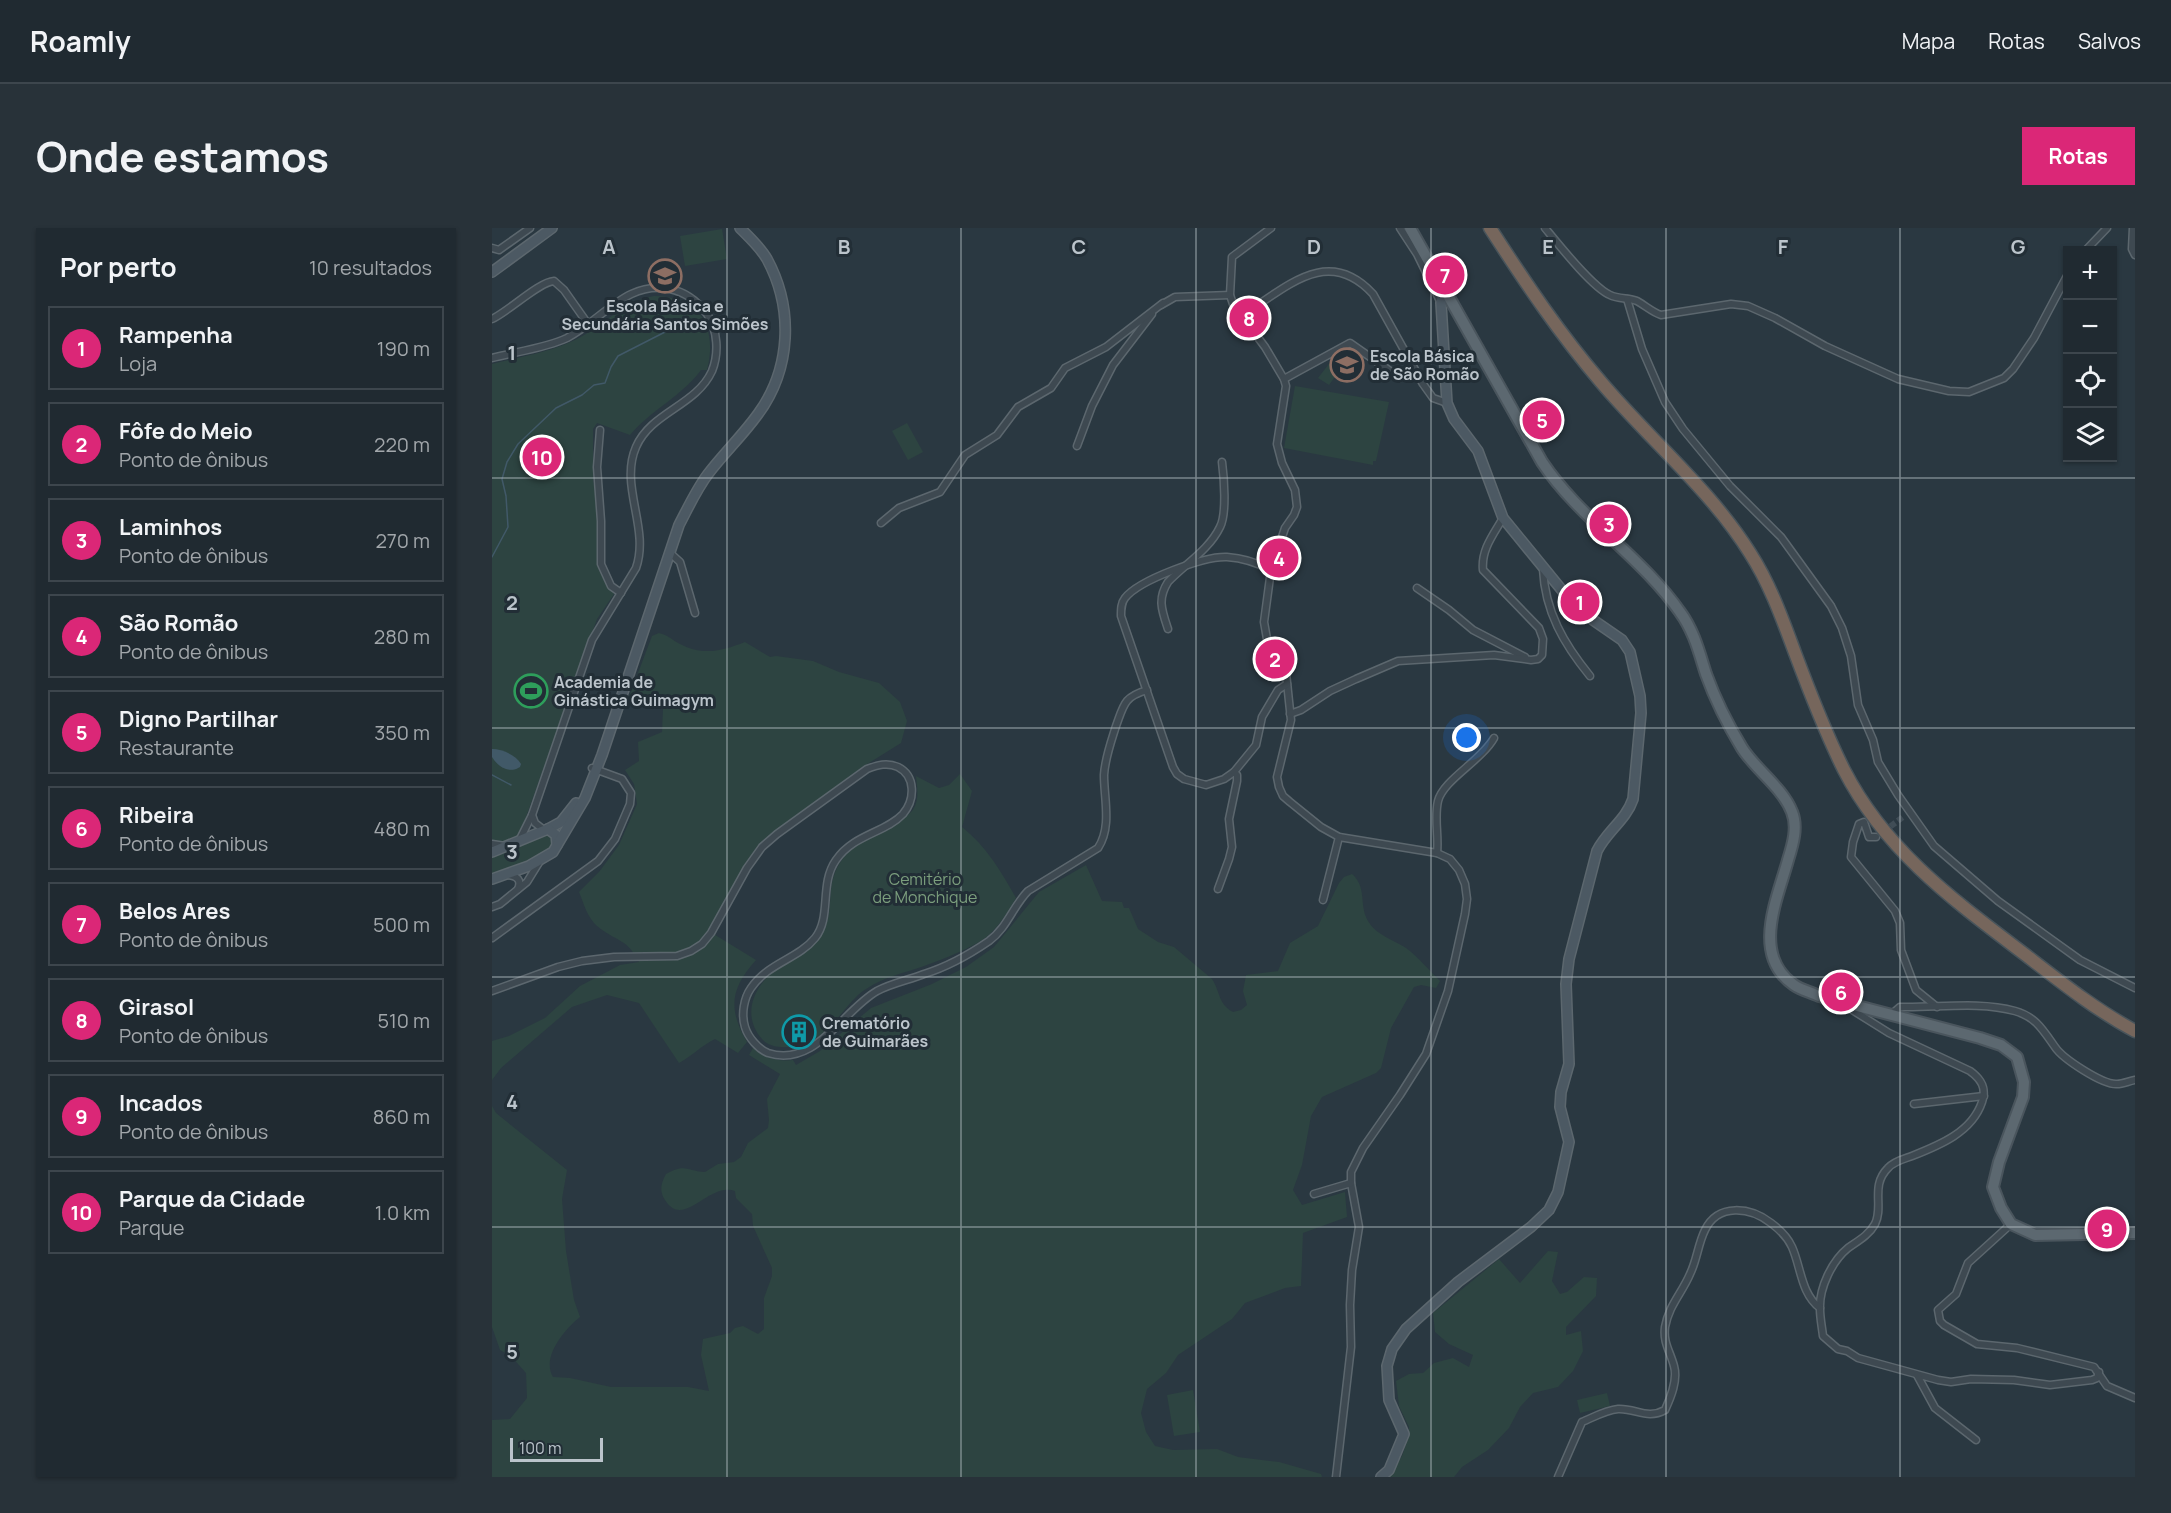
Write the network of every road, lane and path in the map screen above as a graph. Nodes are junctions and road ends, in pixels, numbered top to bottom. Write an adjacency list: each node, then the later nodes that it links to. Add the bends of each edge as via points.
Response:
1 (530, 228): 13 (street)
2 (552, 228): 15 (street)
3 (740, 228): 33 (street, via 766,258 777,281 784,305 784,355 759,413 708,474 692,499)
4 (1270, 228): 17 (street, via 1232,257)
5 (1400, 228): 20 (street)
6 (1410, 228): 20 (main road, via 1444,287)
7 (1490, 228): 75 (highway, via 1538,303 1601,382 1712,503 1749,551 1772,592 1845,772 1878,824 1916,868 1975,917 2105,1015)
8 (1500, 228): 74 (highway, via 1558,322 1598,374 1752,544 1778,591 1852,774 1884,822 1921,865 1978,913 2108,1009)
9 (1545, 228): 18 (street, via 1594,284 1608,294)
10 (2107, 228): 12 (street)
11 (2133, 228): 14 (street)
12 (2090, 246)
13 (494, 250)
14 (2135, 255)
15 (492, 272)
16 (2063, 282): 18 (street, via 2013,369 2004,378 1968,392 1898,379 1748,306 1731,304 1661,315)
17 (1230, 296): 19 (street, via 1188,295); 21 (street)
18 (1627, 299): 49 (street, via 1645,357 1665,402 1730,486 1781,537 1831,606 1851,657 1858,705 1878,762)
19 (1163, 303): 29 (street, via 1113,365); 32 (street, via 1112,343 1065,368 1051,388 1018,407 997,435 965,455 940,492 899,508)
20 (1449, 307): 27 (street, via 1444,322); 71 (main road, via 1552,477 1681,612 1728,722 1743,749 1791,809 1796,824 1772,918 1771,956 1795,986)
21 (1241, 316): 26 (street); 27 (street, via 1312,272 1350,275 1373,294 1433,398)
22 (492, 319): 23 (street, via 554,281)
23 (588, 324): 24 (street, via 563,339); 38 (street, via 637,290 662,287 676,290 699,304 709,316 717,345 716,359 706,382 649,426 635,448 631,479 641,542 639,559)
24 (492, 358)
25 (1400, 378): 26 (street, via 1350,343)
26 (1284, 379): 36 (street, via 1277,444 1295,490 1297,507 1285,528)
27 (1447, 404): 31 (street, via 1478,451)
28 (600, 430): 38 (street, via 597,467 601,564 610,586)
29 (1077, 446)
30 (1222, 462): 34 (street, via 1221,525)
31 (1503, 518): 35 (street); 41 (street, via 1486,547 1483,570 1539,628 1542,655)
32 (881, 523)
33 (669, 552): 39 (street, via 680,562); 47 (street, via 647,606)
34 (1183, 567): 36 (street, via 1225,557); 40 (street, via 1167,582 1160,598); 44 (street, via 1131,592 1121,607 1122,623)
35 (1543, 568): 42 (street, via 1548,603 1557,628); 89 (street, via 1570,600 1622,640 1630,652 1641,712 1633,799 1629,812 1597,851 1569,959 1569,1064 1560,1107 1569,1142 1558,1192 1549,1210 1458,1281 1406,1329 1392,1349 1387,1366 1389,1400 1404,1434 1389,1470)
36 (1271, 570): 43 (street, via 1264,631 1284,668)
37 (1417, 588): 41 (street, via 1473,630)
38 (621, 593): 50 (street, via 592,640)
39 (694, 614)
40 (1168, 629)
41 (1531, 660): 45 (street, via 1494,655 1398,662 1330,691)
42 (1590, 676)
43 (1287, 684): 45 (street); 48 (street, via 1278,690 1262,717 1256,745)
44 (1147, 690): 48 (street, via 1177,774 1184,780 1206,785); 70 (street, via 1128,698 1111,741 1104,774 1106,828 1098,848 1028,891 991,939 934,970 879,990 813,1046 780,1056 765,1052 751,1040 744,1026 745,999 768,969 808,946 817,936 824,913 826,880 836,859 855,841 902,814 910,804 912,782 899,768 888,764 867,769 777,834 754,857 711,933 691,951 677,956 582,961)
45 (1290, 714): 53 (street, via 1277,777 1279,787 1290,802)
46 (1494, 738): 60 (street, via 1488,749 1442,790 1438,800)
47 (595, 768): 52 (street, via 569,813); 57 (street, via 585,798); 68 (street, via 622,779 631,793 615,839 598,861)
48 (1234, 772): 64 (street, via 1237,781 1229,819 1232,847)
49 (1910, 812): 51 (street); 69 (street, via 1934,846 1998,901 2080,960)
50 (532, 815): 52 (street, via 535,823); 55 (street)
51 (1903, 817)
52 (547, 830): 55 (street); 57 (street, via 556,835)
53 (1339, 837): 60 (street); 66 (street)
54 (1876, 837): 72 (street, via 1869,837 1864,822 1858,824 1851,857 1895,911 1900,923 1901,950 1916,990)
55 (519, 842): 58 (street)
56 (492, 844): 58 (street)
57 (557, 845): 61 (street)
58 (509, 846): 59 (street)
59 (492, 852)
60 (1437, 853): 79 (street, via 1450,859 1459,870 1466,891 1454,970 1426,1054 1359,1154)
61 (542, 859): 62 (street); 65 (street)
62 (508, 874): 63 (street); 65 (street, via 519,879)
63 (492, 879)
64 (1218, 889)
65 (518, 891): 67 (street)
66 (1323, 900)
67 (492, 908)
68 (492, 938)
69 (2135, 988)
70 (492, 991)
71 (1848, 1002): 73 (main road); 77 (street, via 1849,1008 1889,1033 1970,1071 1980,1078)
72 (1938, 1007): 73 (street, via 1900,1007); 76 (street, via 2015,1011 2031,1017 2068,1059 2098,1078 2117,1084)
73 (1891, 1014): 81 (main road, via 2001,1045 2017,1057 2024,1082 2023,1097 1993,1187)
74 (2135, 1023)
75 (2135, 1031)
76 (2135, 1080)
77 (1984, 1096): 78 (street); 83 (street, via 1978,1113 1959,1133 1888,1167 1877,1191 1877,1222 1834,1265 1825,1281)
78 (1914, 1104)
79 (1351, 1183): 80 (street); 88 (street, via 1359,1227 1352,1270 1351,1347)
80 (1314, 1194)
81 (2011, 1224): 82 (main road, via 2035,1235); 84 (street, via 1968,1263 1956,1294 1938,1310 1940,1321 1977,1344 2017,1348 2094,1367)
82 (2135, 1233)
83 (1820, 1308): 85 (street, via 1823,1336 1829,1343 1858,1358); 90 (street, via 1804,1284 1792,1246 1776,1228 1748,1211 1721,1212 1705,1230 1689,1277 1670,1307 1664,1342 1676,1379 1665,1410 1657,1414 1606,1411 1582,1422)
84 (2099, 1372): 85 (street, via 2092,1380 2050,1385 1988,1379 1951,1382); 86 (street, via 2107,1386)
85 (1917, 1375): 87 (street, via 1935,1408)
86 (2135, 1398)
87 (1976, 1440)
88 (1336, 1477)
89 (1381, 1477)
90 (1558, 1477)

